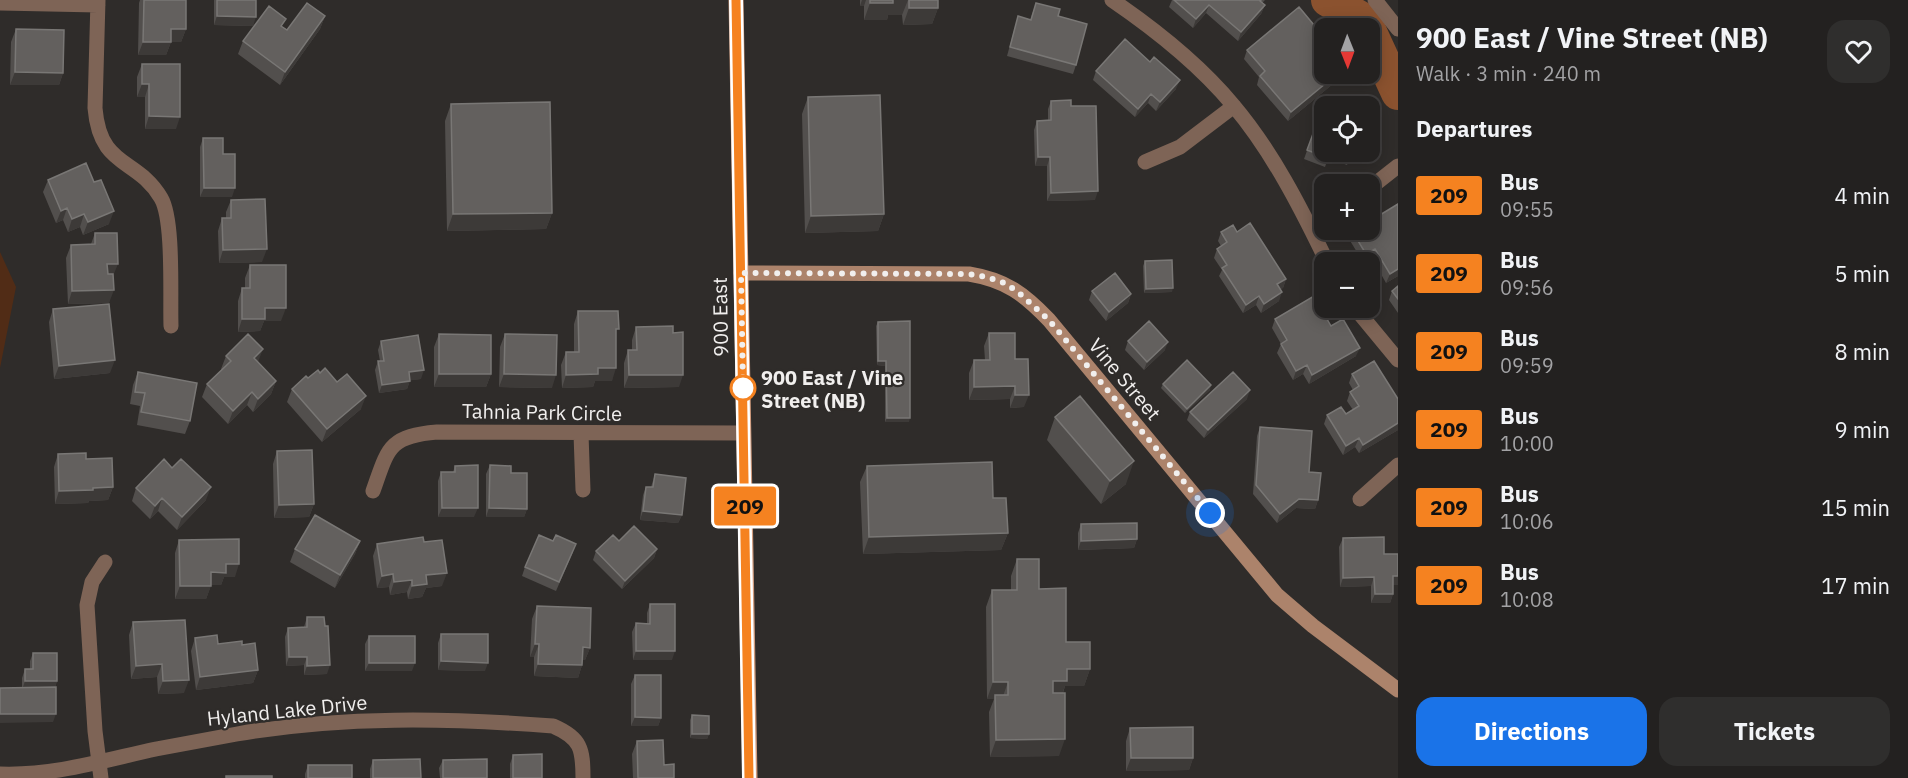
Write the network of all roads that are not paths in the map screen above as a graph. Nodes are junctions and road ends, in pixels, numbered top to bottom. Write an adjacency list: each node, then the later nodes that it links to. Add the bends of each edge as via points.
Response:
1 (736, 0): 12 (main road, 900 East)
2 (1112, 0): 7 (street, via 1167,40)
3 (1375, 0): 6 (street)
4 (0, 3): 5 (street)
5 (98, 3): 14 (street, via 97,125 108,150 148,183 165,206)
6 (1398, 29)
7 (1234, 106): 8 (street, via 1179,147); 11 (street)
8 (1145, 162)
9 (1396, 168): 10 (street)
10 (1380, 180)
11 (1314, 221)
12 (741, 273): 16 (main road, 900 East); 23 (street, Vine Street, via 969,274 1002,282 1017,291 1049,320 1277,595)
13 (1363, 318): 15 (street)
14 (171, 326)
15 (1398, 360)
16 (744, 433): 17 (street, Tahnia Park Circle); 27 (main road, 900 East)
17 (581, 434): 19 (street); 20 (street, Tahnia Park Circle, via 415,434 398,441 387,452)
18 (1398, 465): 21 (street)
19 (583, 490)
20 (373, 491)
21 (1360, 499)
22 (105, 562): 24 (street, via 92,582 87,605)
23 (1398, 690)
24 (100, 771): 25 (street, Hyland Lake Drive); 26 (street, Hyland Lake Drive, via 156,749 240,734 339,722 451,720 554,726 577,742 582,753)
25 (0, 774)
26 (583, 778)
27 (750, 778)

